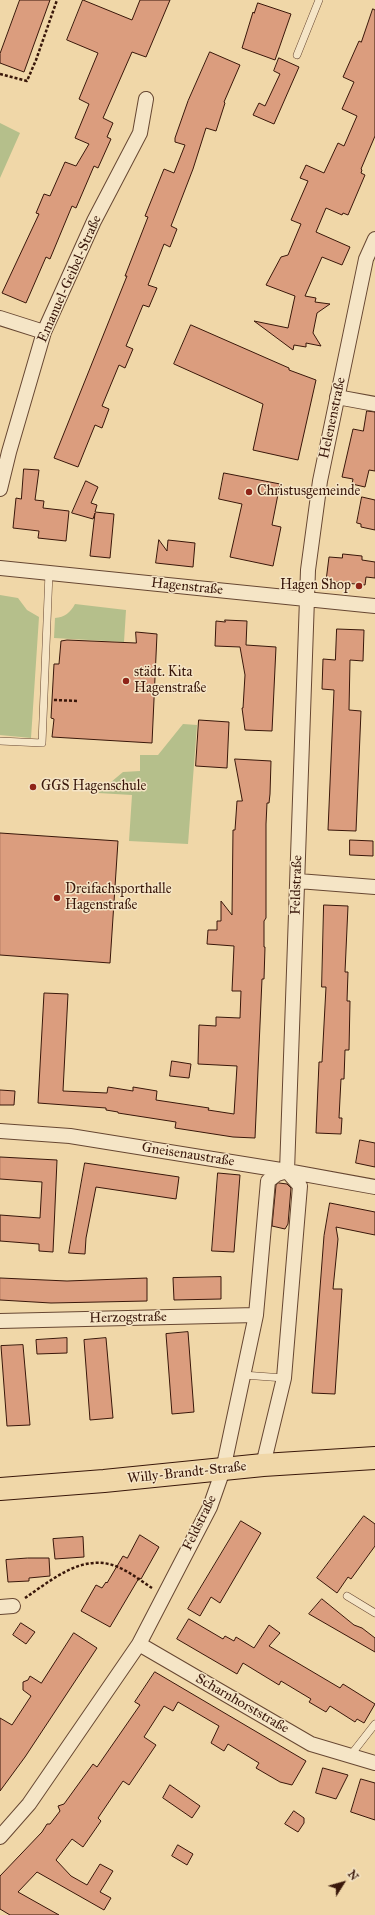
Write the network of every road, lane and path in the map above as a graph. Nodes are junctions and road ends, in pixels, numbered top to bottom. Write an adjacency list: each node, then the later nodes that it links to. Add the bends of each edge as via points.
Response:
1 (57, 0): 4 (path, via 27,81)
2 (319, 0): 3 (lane)
3 (298, 55)
4 (0, 74)
5 (146, 98): 8 (street, Emanuel-Geibel-Straße, via 140,133 94,221)
6 (375, 239): 9 (street, Helenenstraße, via 366,259)
7 (0, 318): 8 (street)
8 (44, 332): 11 (street, Emanuel-Geibel-Straße)
9 (337, 397): 10 (street); 14 (street, Helenenstraße, via 320,481)
10 (375, 404)
11 (0, 489)
12 (0, 568): 13 (street, Hagenstraße)
13 (49, 573): 14 (street, Hagenstraße); 16 (lane)
14 (306, 599): 15 (street, Hagenstraße); 19 (street, Feldstraße)
15 (375, 606)
16 (44, 700): 17 (path); 18 (lane, via 42,743)
17 (79, 701)
18 (0, 741)
19 (298, 882): 20 (street); 22 (street, Feldstraße)
20 (375, 887)
21 (0, 1132): 22 (street, Gneisenaustraße, via 70,1136)
22 (287, 1171): 23 (street, Gneisenaustraße); 24 (street, Feldstraße, via 277,1174 268,1181); 27 (street, via 300,1186)
23 (375, 1188)
24 (256, 1315): 25 (street, Herzogstraße); 26 (street, Feldstraße)
25 (0, 1321)
26 (243, 1375): 27 (lane); 30 (street, Feldstraße)
27 (284, 1378): 29 (street)
28 (375, 1458): 29 (main road, Willy-Brandt-Straße)
29 (263, 1465): 30 (main road, Willy-Brandt-Straße)
30 (223, 1470): 31 (main road, Willy-Brandt-Straße); 32 (street, Feldstraße, via 210,1507)
31 (0, 1489)
32 (163, 1595): 34 (path, via 117,1566 98,1563 81,1565 65,1571); 36 (street, Feldstraße)
33 (347, 1596): 35 (lane)
34 (6, 1606)
35 (375, 1613)
36 (139, 1644): 38 (street, Scharnhorststraße, via 311,1744); 40 (street, Feldstraße, via 29,1804)
37 (375, 1724): 38 (lane)
38 (350, 1756): 39 (street, Scharnhorststraße)
39 (375, 1763)
40 (0, 1837)

